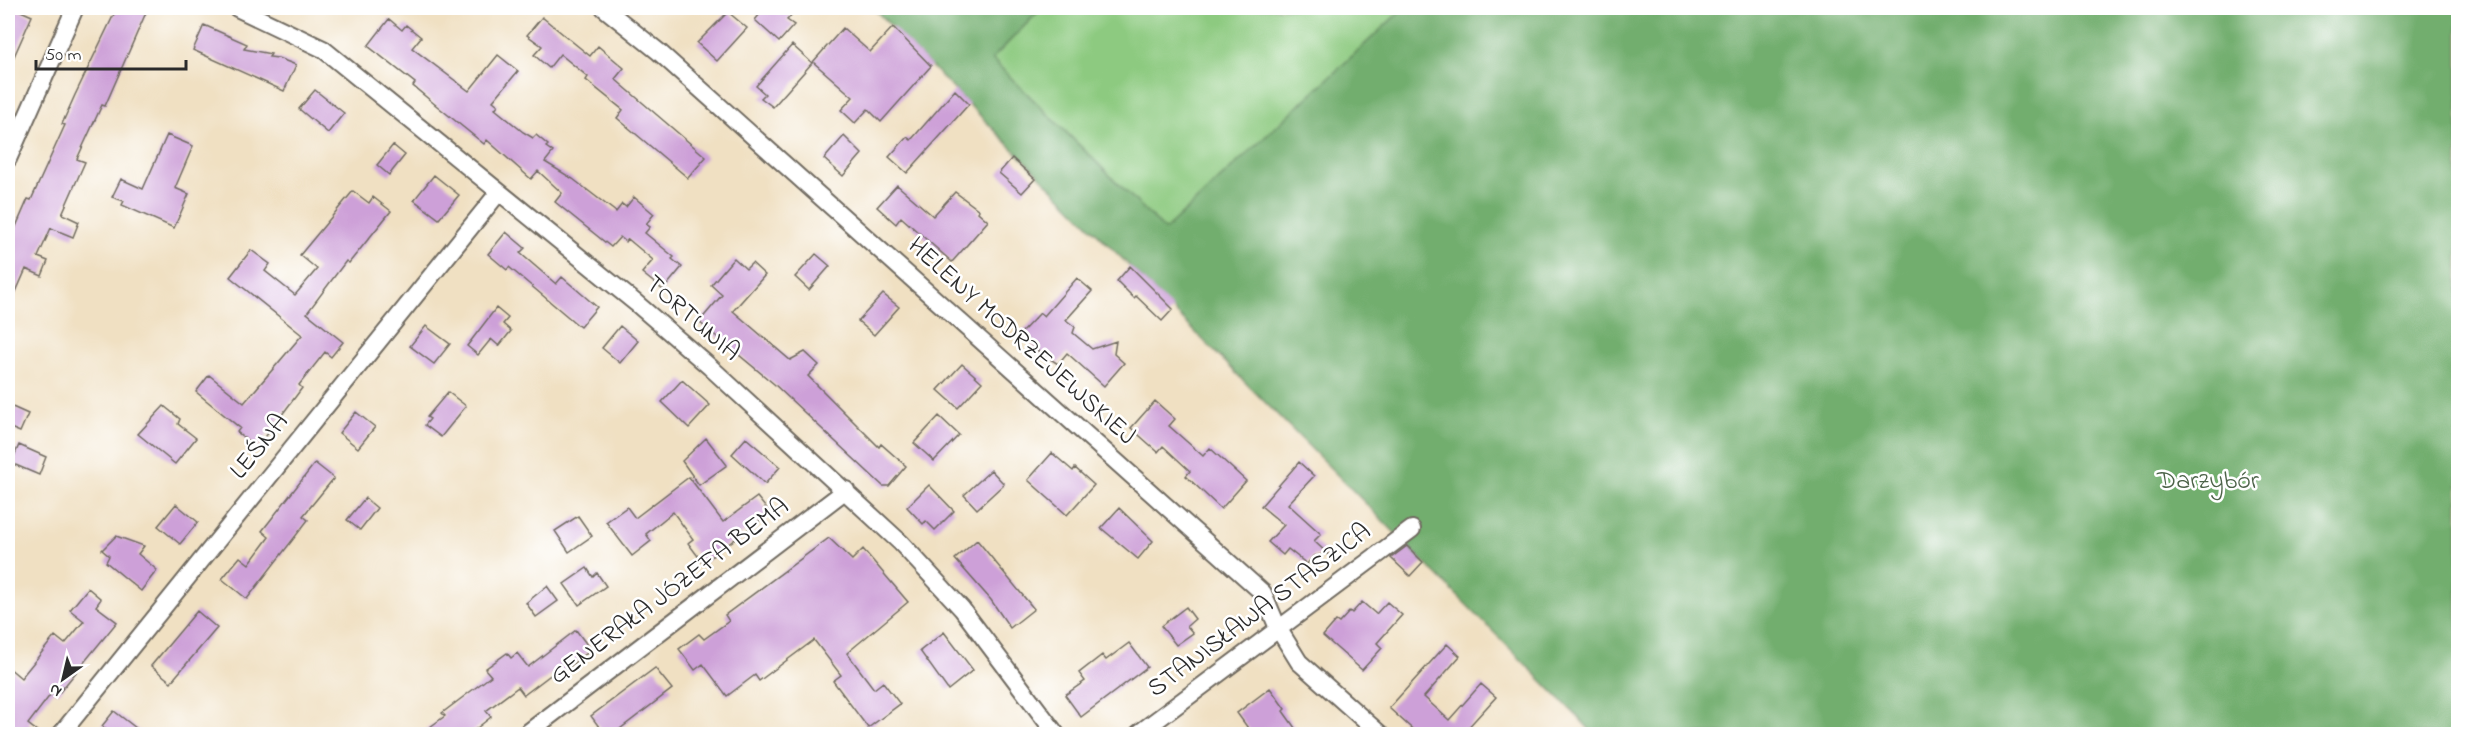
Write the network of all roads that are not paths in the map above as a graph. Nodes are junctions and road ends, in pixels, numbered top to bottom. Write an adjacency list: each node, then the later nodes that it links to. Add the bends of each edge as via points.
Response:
1 (75, 8): 4 (street)
2 (237, 8): 5 (street, TORTUNIA, via 324,49)
3 (604, 8): 8 (street, HELENY MODRZEJEWSKIEJ, via 659,52 1263,593)
4 (8, 159)
5 (499, 192): 6 (street, TORTUNIA, via 645,310); 9 (street, LEŚNA)
6 (846, 490): 10 (street, GENERAŁA JÓZEFA BEMA); 11 (street, TORTUNIA, via 902,543 962,609)
7 (1412, 529): 8 (street, STANISŁAWA STASZICA)
8 (1278, 628): 12 (street, STANISŁAWA STASZICA); 13 (street, HELENY MODRZEJEWSKIEJ, via 1299,662)
9 (61, 735)
10 (526, 735)
11 (1056, 735)
12 (1138, 735)
13 (1380, 735)

